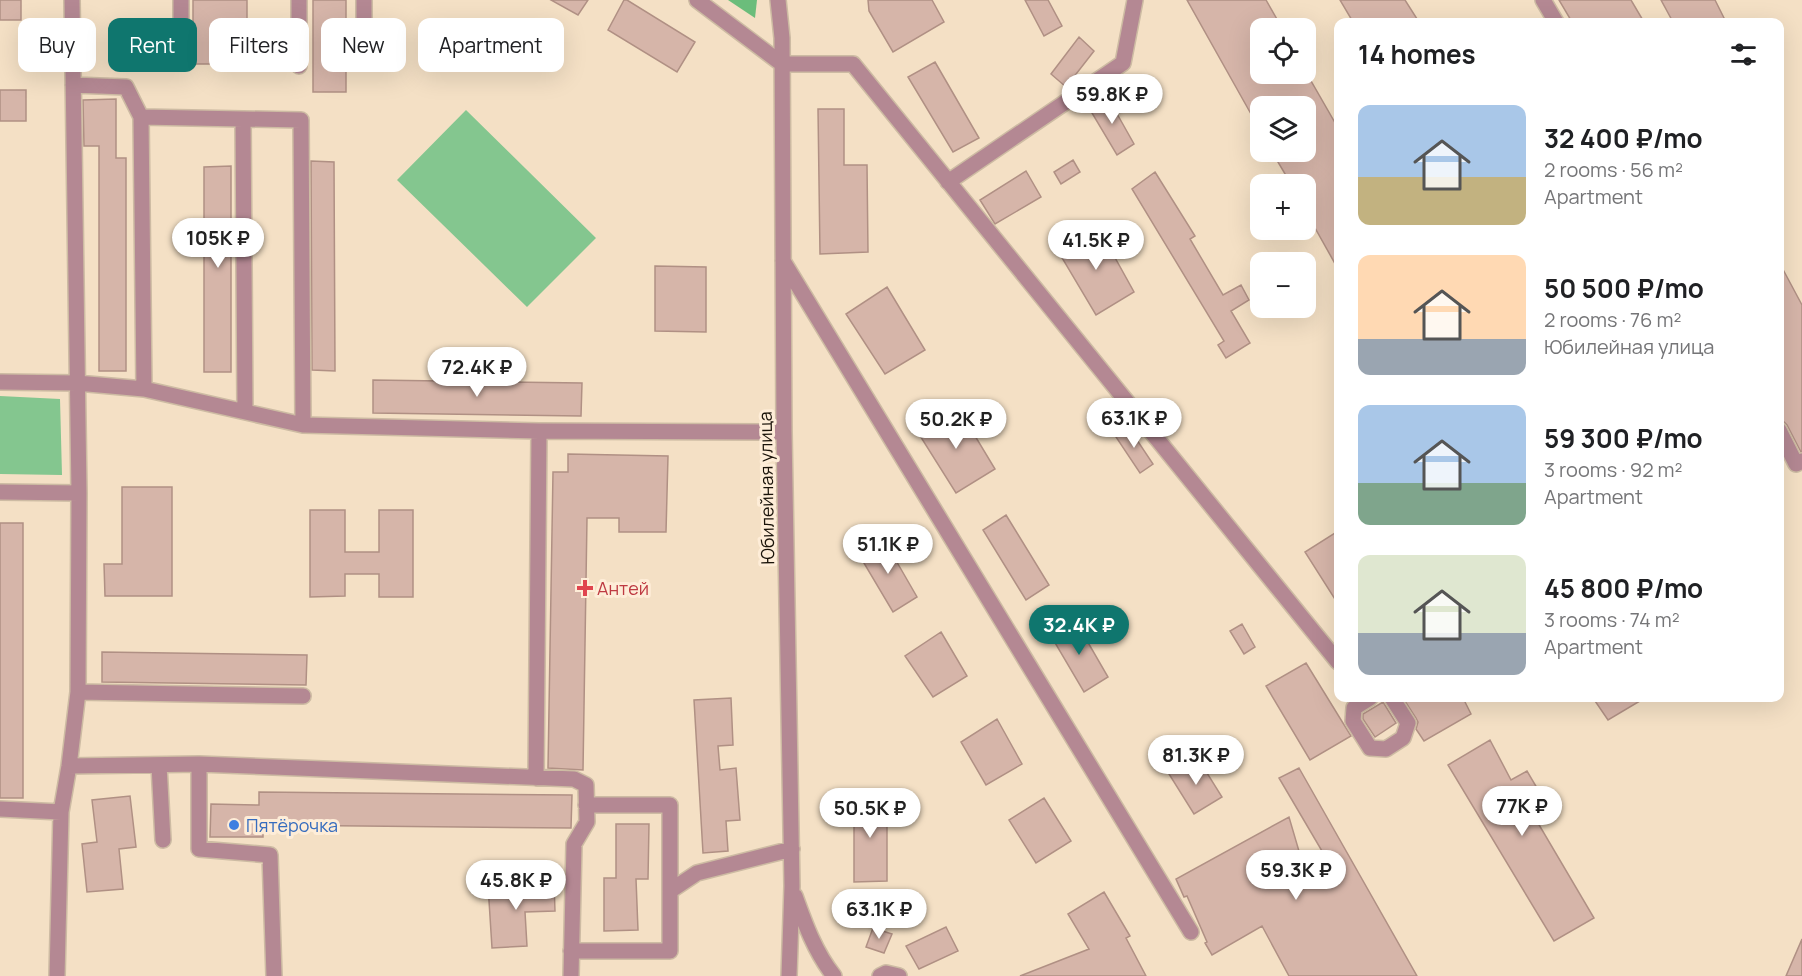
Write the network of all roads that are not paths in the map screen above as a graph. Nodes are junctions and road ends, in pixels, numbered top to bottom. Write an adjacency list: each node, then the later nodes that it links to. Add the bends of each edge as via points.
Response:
1 (72, 0): 14 (street)
2 (181, 0): 9 (street)
3 (299, 0): 10 (street)
4 (364, 0): 11 (street)
5 (696, 0): 13 (street)
6 (778, 0): 13 (street, Юбилейная улица)
7 (1136, 0): 17 (street, via 1124,63)
8 (1543, 0): 12 (street)
9 (181, 18)
10 (299, 18)
11 (364, 18)
12 (1554, 18)
13 (782, 64): 17 (street, via 853,64); 18 (street, Юбилейная улица)
14 (73, 85): 15 (street, via 126,87); 20 (street)
15 (141, 117): 16 (street); 21 (street)
16 (243, 118): 22 (street); 23 (street, via 301,120)
17 (948, 182): 30 (street)
18 (783, 261): 25 (street, Юбилейная улица); 46 (street)
19 (0, 382): 20 (street)
20 (77, 383): 21 (street); 29 (street)
21 (144, 389): 22 (street)
22 (245, 411): 23 (street)
23 (303, 425): 24 (street)
24 (539, 431): 25 (street); 38 (street)
25 (784, 432): 43 (street, Юбилейная улица)
26 (1784, 440): 27 (street, via 1796,464)
27 (1802, 461)
28 (0, 492): 29 (street)
29 (79, 493): 31 (street)
30 (1334, 657)
31 (78, 692): 32 (street); 37 (street)
32 (303, 696)
33 (1362, 702): 34 (street, via 1354,708 1353,721 1370,748 1386,749 1403,738 1408,723)
34 (1395, 702)
35 (198, 764): 36 (street); 38 (street); 49 (street, via 199,849 270,855)
36 (159, 765): 37 (street); 42 (street)
37 (69, 766): 41 (street)
38 (536, 778): 39 (street, via 574,779 586,785)
39 (586, 805): 45 (street, via 670,805); 47 (street, via 587,822 574,844)
40 (0, 809): 41 (street)
41 (61, 812): 48 (street)
42 (163, 840)
43 (792, 849): 44 (street, Юбилейная улица); 45 (street, via 697,873)
44 (792, 886): 51 (street, Юбилейная улица); 52 (street, via 807,930)
45 (670, 891): 47 (street, via 670,951)
46 (1191, 932)
47 (572, 951): 50 (street)
48 (57, 976)
49 (274, 976)
50 (571, 976)
51 (789, 976)
52 (834, 976)
53 (880, 976): 54 (street)
54 (899, 976)

